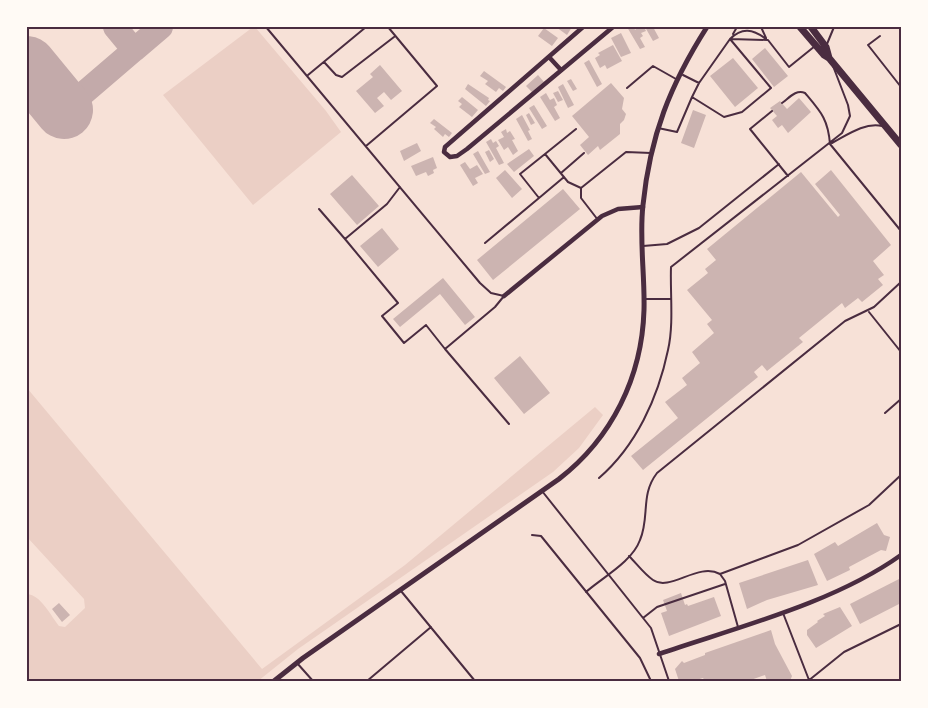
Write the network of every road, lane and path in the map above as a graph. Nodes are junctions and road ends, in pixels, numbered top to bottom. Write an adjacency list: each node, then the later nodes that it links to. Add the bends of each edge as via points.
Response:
1 (266, 27): 23 (lane)
2 (366, 27): 20 (lane)
3 (388, 27): 12 (lane)
4 (583, 27): 18 (street)
5 (613, 27): 21 (street)
6 (707, 27): 22 (street)
7 (736, 27): 14 (lane)
8 (761, 27): 15 (lane)
9 (800, 27): 16 (main road)
10 (811, 27): 17 (main road)
11 (834, 27): 17 (lane)
12 (395, 36): 20 (lane, via 342,77); 36 (lane, via 437,86)
13 (880, 36): 26 (lane, via 868,45)
14 (730, 39): 15 (lane); 15 (lane, via 736,32 752,30); 25 (lane); 28 (lane, via 771,88 742,112 724,117)
15 (768, 40): 16 (lane, via 789,67)
16 (815, 46): 19 (main road)
17 (826, 46): 19 (main road)
18 (549, 57): 21 (street); 21 (street, via 445,147 444,152 450,157 467,149)
19 (829, 58): 33 (main road); 35 (lane, via 850,116 842,133)
20 (324, 62): 23 (lane)
21 (561, 70)
22 (679, 73): 24 (street); 25 (lane)
23 (307, 76): 36 (lane)
24 (676, 79): 27 (lane, via 653,66); 31 (street)
25 (699, 83): 28 (lane)
26 (901, 87)
27 (627, 88)
28 (692, 97): 31 (lane, via 677,132)
29 (782, 103): 35 (lane, via 795,92 805,93 825,117)
30 (772, 111): 40 (lane, via 750,129)
31 (657, 128): 38 (street)
32 (576, 129): 39 (lane)
33 (888, 129): 34 (main road); 35 (lane, via 868,126)
34 (900, 140)
35 (830, 144): 42 (lane); 50 (lane)
36 (366, 146): 44 (lane)
37 (584, 153): 41 (lane)
38 (652, 153): 45 (lane, via 626,152); 47 (street)
39 (545, 154): 41 (lane); 46 (lane, via 520,174)
40 (779, 164): 42 (lane); 53 (lane, via 699,228 667,244)
41 (561, 173): 43 (lane)
42 (789, 176): 57 (lane, via 671,267)
43 (564, 177): 45 (lane); 46 (lane)
44 (400, 187): 51 (lane, via 387,204); 55 (lane, via 480,283 491,293)
45 (581, 188): 49 (lane, via 581,198)
46 (539, 198): 52 (lane)
47 (643, 207): 49 (street, via 618,209); 53 (street)
48 (319, 209): 51 (lane)
49 (598, 220): 55 (street)
50 (901, 231)
51 (345, 239): 59 (lane, via 398,303 382,316 404,343 426,325)
52 (485, 243)
53 (643, 246): 56 (street)
54 (901, 282): 58 (lane)
55 (504, 296): 59 (lane)
56 (644, 299): 57 (lane); 66 (street, via 639,355 624,399 585,457)
57 (670, 299): 65 (lane, via 668,349 644,423 615,464)
58 (868, 311): 60 (lane); 68 (lane, via 845,321 657,473 647,489 643,532)
59 (446, 349): 63 (lane)
60 (901, 352)
61 (901, 399): 62 (lane)
62 (885, 413)
63 (509, 424)
64 (901, 476): 71 (lane, via 869,505 798,545)
65 (599, 478)
66 (542, 491): 70 (lane); 73 (street)
67 (532, 535): 74 (lane, via 541,536)
68 (629, 555): 70 (lane); 71 (lane, via 658,582 704,570)
69 (901, 555): 75 (street, via 854,585)
70 (608, 574): 74 (lane); 76 (lane)
71 (720, 574): 72 (lane)
72 (725, 584): 76 (lane, via 657,607); 79 (lane)
73 (400, 590): 78 (lane); 81 (street)
74 (586, 592): 86 (lane, via 640,658)
75 (783, 612): 79 (street); 88 (lane)
76 (643, 618): 80 (lane, via 651,628)
77 (901, 624): 88 (lane, via 844,652)
78 (431, 627): 84 (lane); 85 (lane)
79 (738, 627): 80 (street)
80 (659, 654): 87 (lane)
81 (297, 663): 82 (street); 83 (lane)
82 (274, 681)
83 (313, 681)
84 (367, 681)
85 (475, 681)
86 (651, 681)
87 (669, 681)
88 (809, 681)

